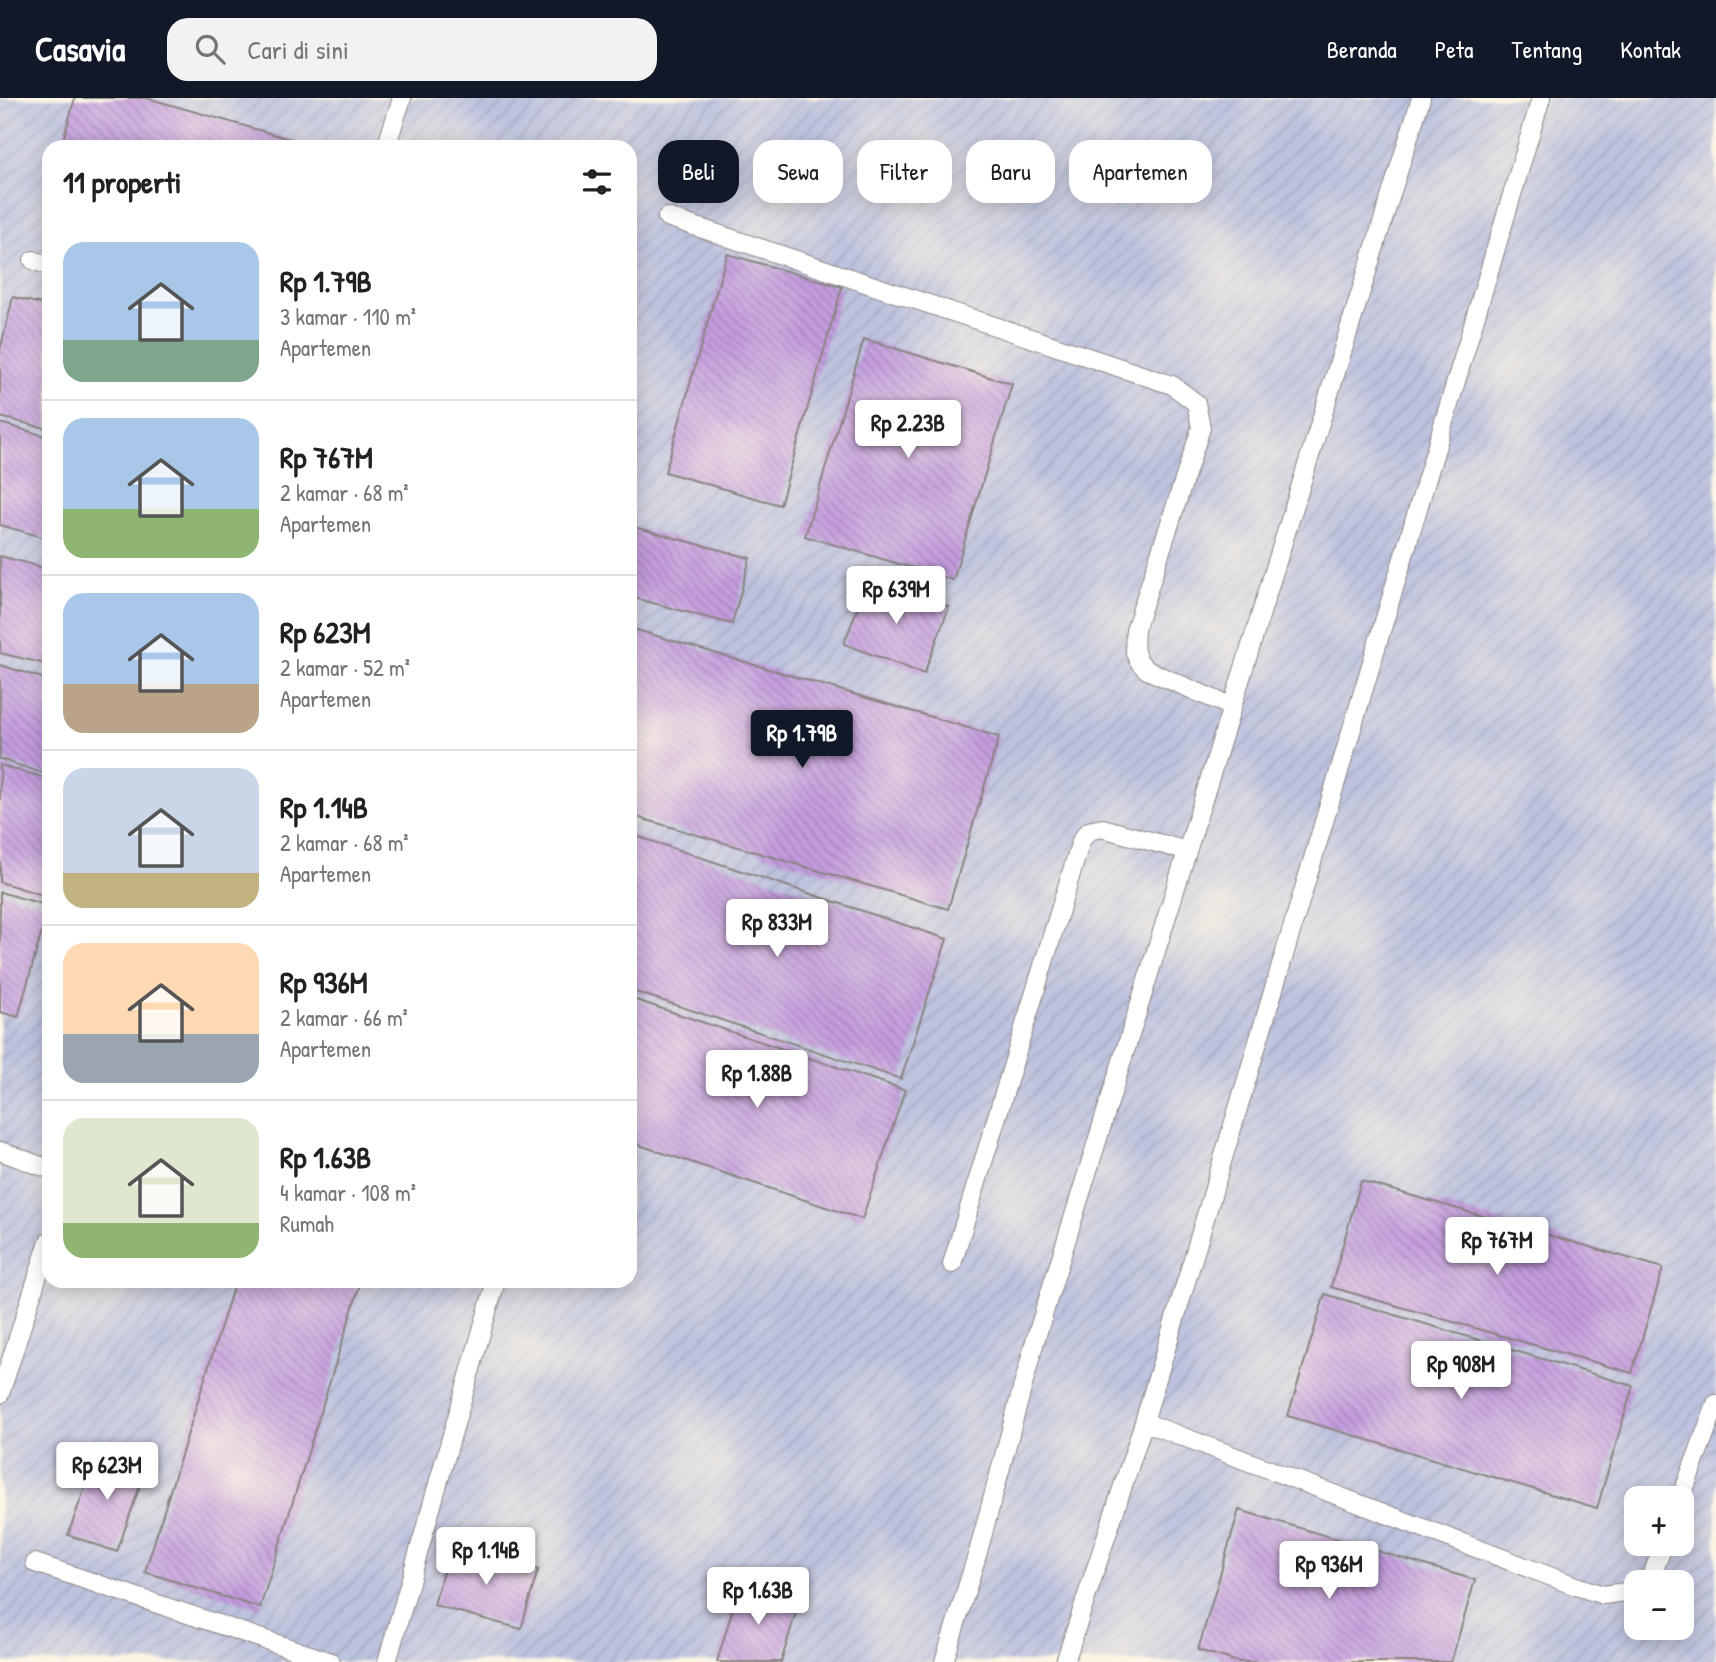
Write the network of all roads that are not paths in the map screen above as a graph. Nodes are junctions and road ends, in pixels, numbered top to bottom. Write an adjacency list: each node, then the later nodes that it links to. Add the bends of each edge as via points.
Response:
1 (402, 98): 4 (lane)
2 (1421, 98): 6 (lane)
3 (1541, 98): 15 (lane)
4 (388, 140)
5 (667, 217): 6 (lane, via 1172,385 1196,403 1201,428 1135,630 1134,649 1147,670)
6 (1231, 707): 7 (lane)
7 (1187, 851): 11 (lane, via 1102,828 1088,831 1081,841); 21 (lane, via 1035,1341)
8 (0, 1151): 9 (lane)
9 (42, 1166)
10 (42, 1263): 13 (lane)
11 (952, 1264)
12 (494, 1288): 20 (lane)
13 (0, 1394)
14 (1716, 1404): 16 (lane)
15 (1144, 1422): 18 (lane, via 1573,1585 1603,1594); 22 (lane)
16 (1685, 1486)
17 (35, 1563): 19 (lane)
18 (1624, 1592)
19 (331, 1662)
20 (387, 1662)
21 (944, 1662)
22 (1065, 1662)

